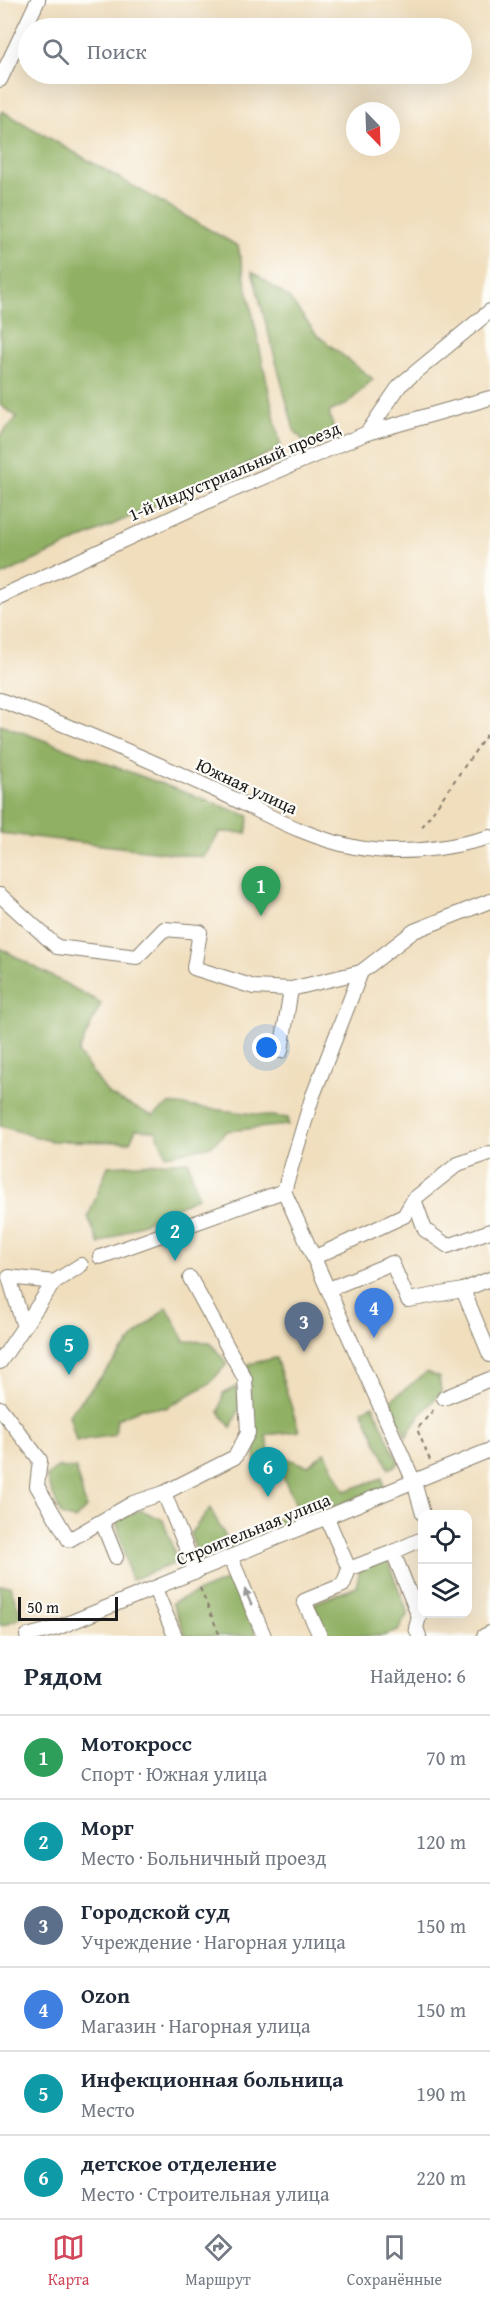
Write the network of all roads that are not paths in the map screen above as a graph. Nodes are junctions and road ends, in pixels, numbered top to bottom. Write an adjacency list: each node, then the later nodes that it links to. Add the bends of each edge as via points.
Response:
1 (38, 0): 2 (street)
2 (29, 18)
3 (18, 42): 4 (street)
4 (0, 80)
5 (490, 311): 7 (street, via 400,385)
6 (490, 398): 7 (street, 1-й Индустриальный проезд)
7 (367, 433): 8 (street, 1-й Индустриальный проезд)
8 (0, 597)
9 (0, 700): 10 (street, Южная улица, via 216,790 286,826 355,847 421,850)
10 (490, 837)
11 (0, 895): 14 (street, via 57,947 136,957 164,929 200,932 194,968 254,987)
12 (490, 901): 13 (street, via 414,931)
13 (361, 972): 14 (street); 17 (street, via 312,1098)
14 (291, 989): 15 (street)
15 (281, 1051)
16 (490, 1153): 18 (street, via 458,1164)
17 (284, 1191): 20 (street); 21 (street)
18 (414, 1199): 19 (street, via 425,1230 448,1245); 21 (street, via 404,1216)
19 (490, 1231)
20 (100, 1257)
21 (315, 1257): 27 (street)
22 (81, 1265): 26 (street)
23 (5, 1277): 26 (street); 29 (street)
24 (190, 1278): 37 (street, via 245,1379 248,1433 235,1457)
25 (490, 1279): 28 (street)
26 (54, 1282): 29 (street)
27 (329, 1289): 28 (street, via 392,1263 408,1300); 36 (street)
28 (463, 1290): 30 (street)
29 (23, 1324): 31 (street)
30 (490, 1355)
31 (0, 1362)
32 (490, 1379): 33 (street)
33 (444, 1398)
34 (0, 1408): 40 (street, via 40,1460 37,1486 69,1540)
35 (490, 1450): 36 (street, Строительная улица)
36 (414, 1482): 38 (street); 39 (street, Строительная улица)
37 (164, 1492): 40 (street, via 133,1503); 46 (street)
38 (422, 1510)
39 (327, 1518): 44 (street, Строительная улица); 45 (street)
40 (102, 1522): 43 (street)
41 (418, 1541): 42 (street)
42 (393, 1552): 45 (street); 54 (street, via 419,1617)
43 (116, 1557)
44 (231, 1558): 46 (street, Строительная улица); 52 (street, one-way to 44)
45 (349, 1569): 53 (street, via 343,1585 304,1601)
46 (196, 1572): 47 (street, Строительная улица)
47 (155, 1589): 48 (street, Строительная улица); 51 (street)
48 (58, 1632): 50 (street, Строительная улица)
49 (490, 1634): 55 (street)
50 (27, 1636)
51 (175, 1636)
52 (264, 1636)
53 (320, 1636)
54 (419, 1636)
55 (484, 1636)

